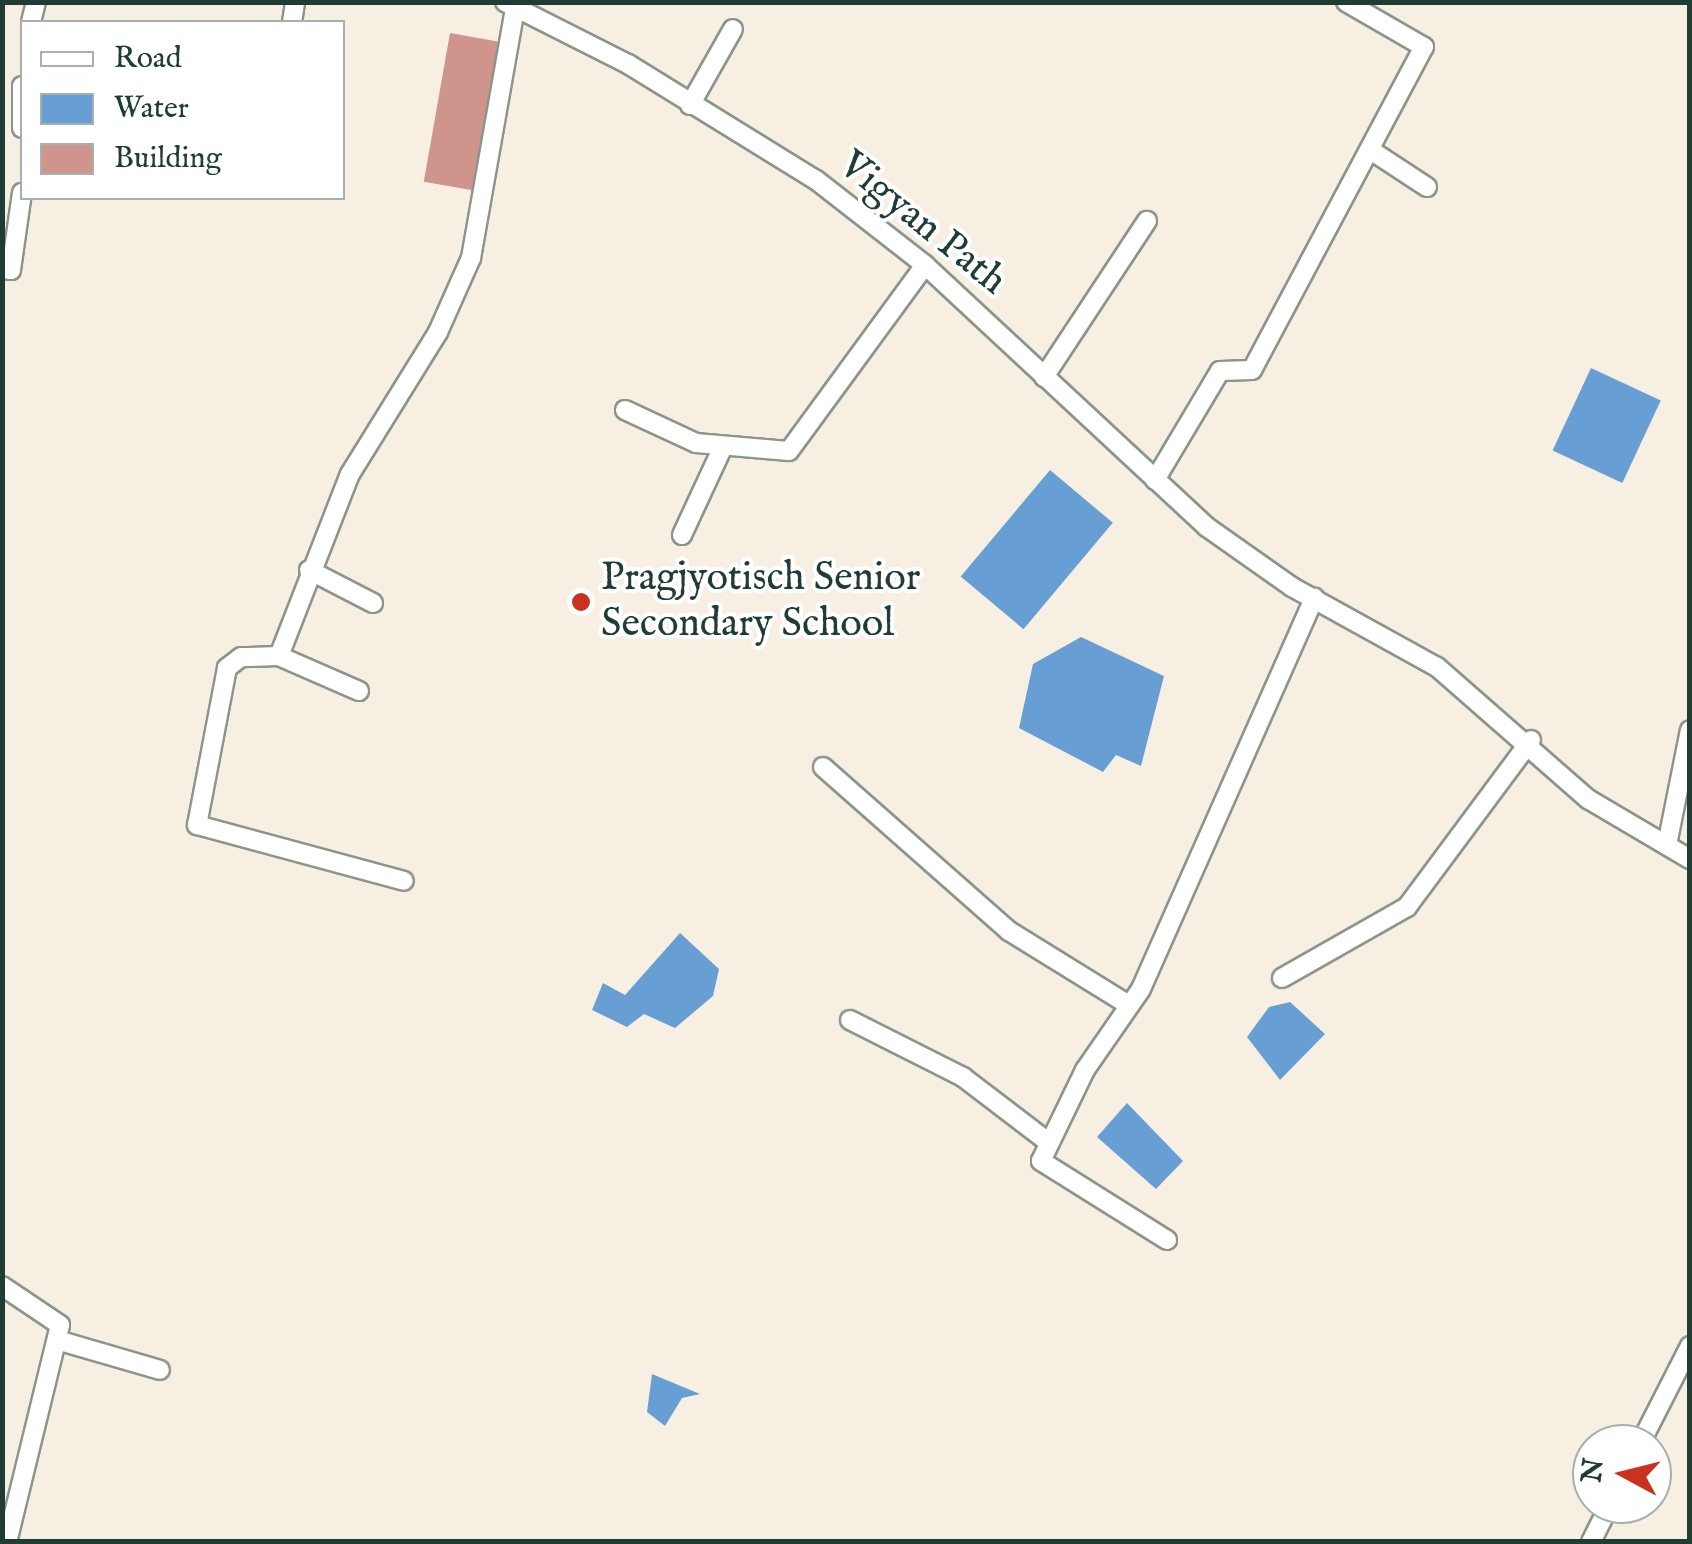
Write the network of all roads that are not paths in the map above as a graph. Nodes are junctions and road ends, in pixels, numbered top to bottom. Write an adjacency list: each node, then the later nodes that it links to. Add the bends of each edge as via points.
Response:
1 (1346, 2): 5 (street, via 1424,47)
2 (510, 5): 4 (street, Vigyan Path); 16 (street, via 471,258 438,332 350,474)
3 (733, 28): 4 (street)
4 (690, 104): 9 (street, Vigyan Path, via 816,180)
5 (1376, 153): 6 (street); 14 (street, via 1252,370 1220,371)
6 (1426, 187)
7 (21, 200): 10 (street, via 11,270)
8 (1147, 221): 11 (street)
9 (925, 265): 11 (street, Vigyan Path); 13 (street, via 790,452)
10 (2, 268)
11 (1044, 377): 14 (street, Vigyan Path)
12 (625, 410): 13 (street)
13 (722, 449): 15 (street)
14 (1154, 480): 17 (street, Vigyan Path, via 1251,560)
15 (682, 535)
16 (309, 570): 18 (street); 19 (street)
17 (1314, 598): 22 (street, Vigyan Path, via 1437,667); 28 (street)
18 (374, 604)
19 (279, 656): 20 (street); 26 (street, via 241,657 227,668 197,825)
20 (359, 692)
21 (1690, 730): 24 (street)
22 (1531, 740): 24 (street, Vigyan Path, via 1588,799); 27 (street, via 1407,907)
23 (823, 767): 28 (street, via 1010,931)
24 (1667, 845): 25 (street, Vigyan Path)
25 (1690, 859)
26 (404, 881)
27 (1282, 978)
28 (1130, 1005): 30 (street)
29 (850, 1020): 30 (street, via 963,1077)
30 (1048, 1142): 31 (street, via 1042,1161)
31 (1168, 1240)
32 (2, 1286): 33 (street, via 60,1325)
33 (57, 1340): 35 (street); 37 (street)
34 (1690, 1346): 36 (street)
35 (160, 1370)
36 (1650, 1424)
37 (7, 1542)

